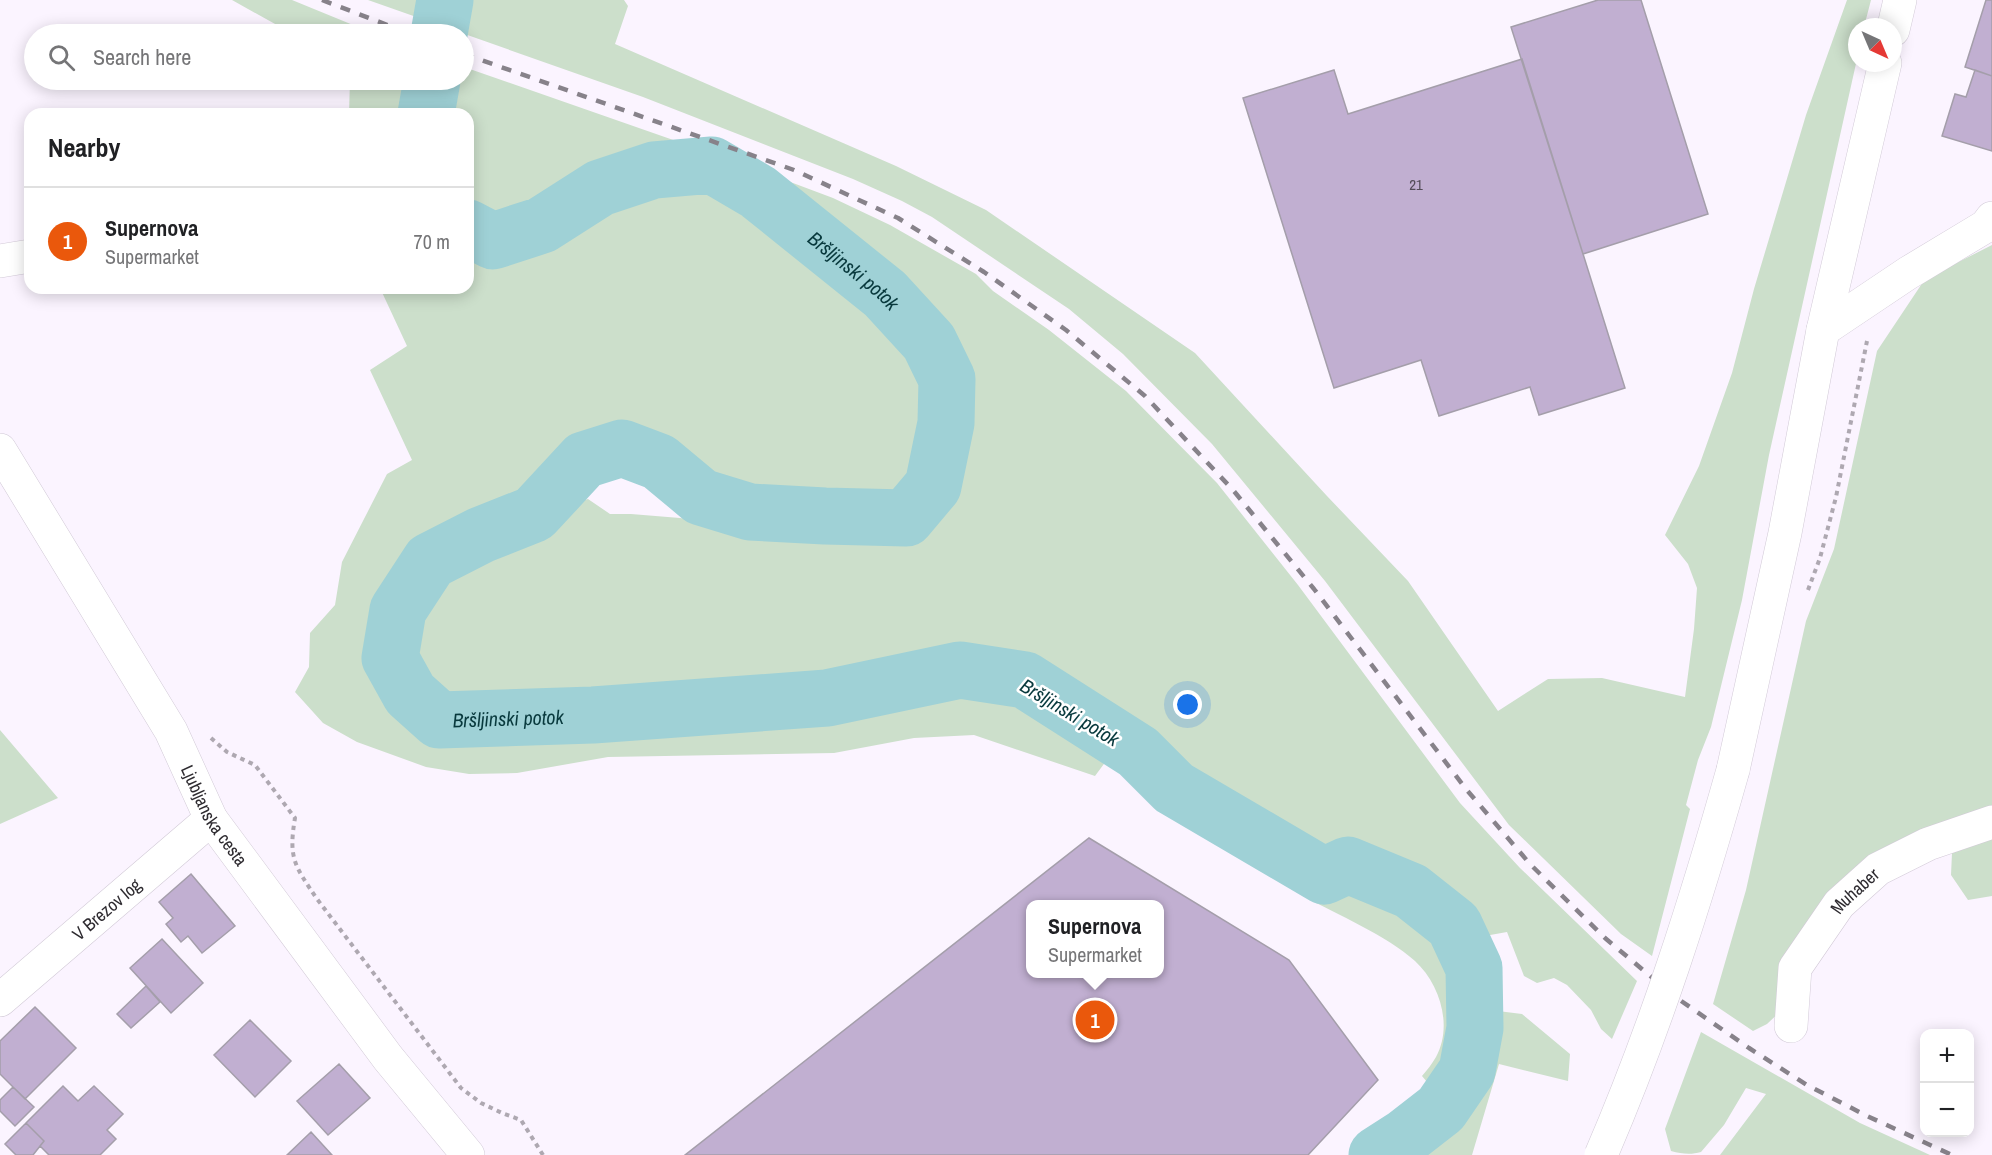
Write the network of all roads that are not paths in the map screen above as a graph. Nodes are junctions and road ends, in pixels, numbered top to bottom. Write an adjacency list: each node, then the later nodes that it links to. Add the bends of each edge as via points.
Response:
1 (1900, 0): 2 (street)
2 (1896, 18)
3 (1883, 72): 7 (street)
4 (1992, 218): 7 (street, via 1986,226)
5 (24, 257): 6 (street)
6 (0, 261)
7 (1822, 330): 14 (street, bridge, via 1785,533 1732,770 1699,888 1632,1082)
8 (0, 450): 9 (street, Ljubljanska cesta, via 171,731)
9 (212, 819): 11 (street, V Brezov log); 13 (street, Ljubljanska cesta, via 388,1058)
10 (1992, 822): 12 (street, Muhaber, via 1928,844 1878,869 1839,904 1796,968)
11 (0, 1000)
12 (1791, 1026)
13 (468, 1155)
14 (1600, 1155)

